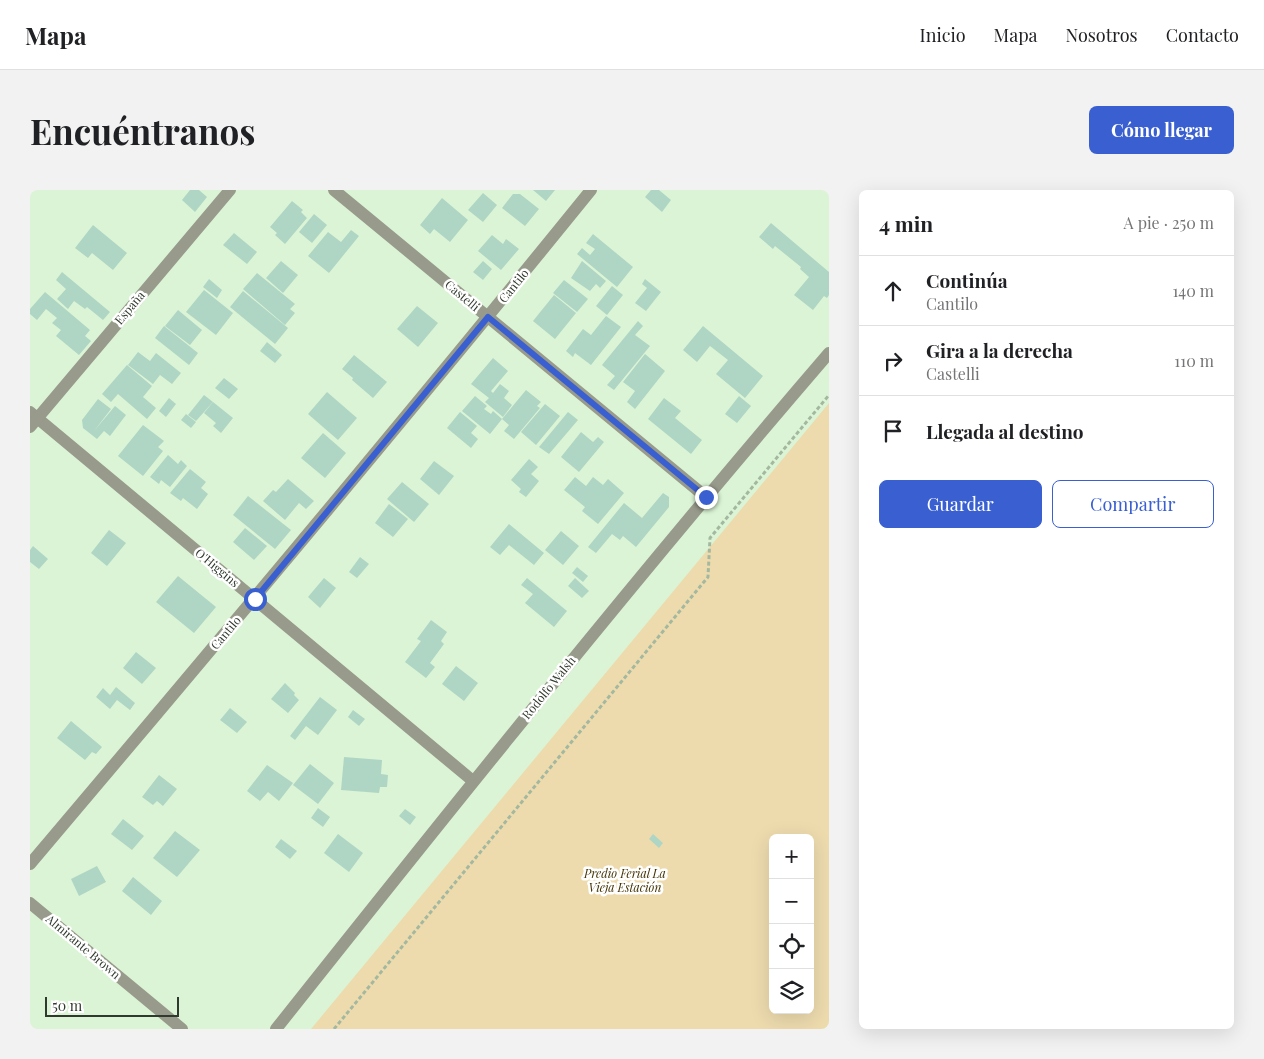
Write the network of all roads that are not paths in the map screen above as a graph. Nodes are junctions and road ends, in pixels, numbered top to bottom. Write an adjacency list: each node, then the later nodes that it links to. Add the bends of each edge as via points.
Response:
1 (230, 190): 6 (street, España)
2 (334, 190): 4 (street, Castelli)
3 (591, 190): 4 (street, Cantilo)
4 (488, 317): 7 (street, Castelli); 8 (street, Cantilo)
5 (829, 353): 7 (street, Rodolfo Walsh)
6 (32, 419): 8 (street, O'Higgins)
7 (706, 497): 9 (street, Rodolfo Walsh)
8 (255, 599): 9 (street, O'Higgins); 10 (street, Cantilo)
9 (473, 781): 13 (street, Rodolfo Walsh)
10 (30, 864)
11 (30, 903): 12 (street, Almirante Brown)
12 (182, 1029)
13 (276, 1029)

